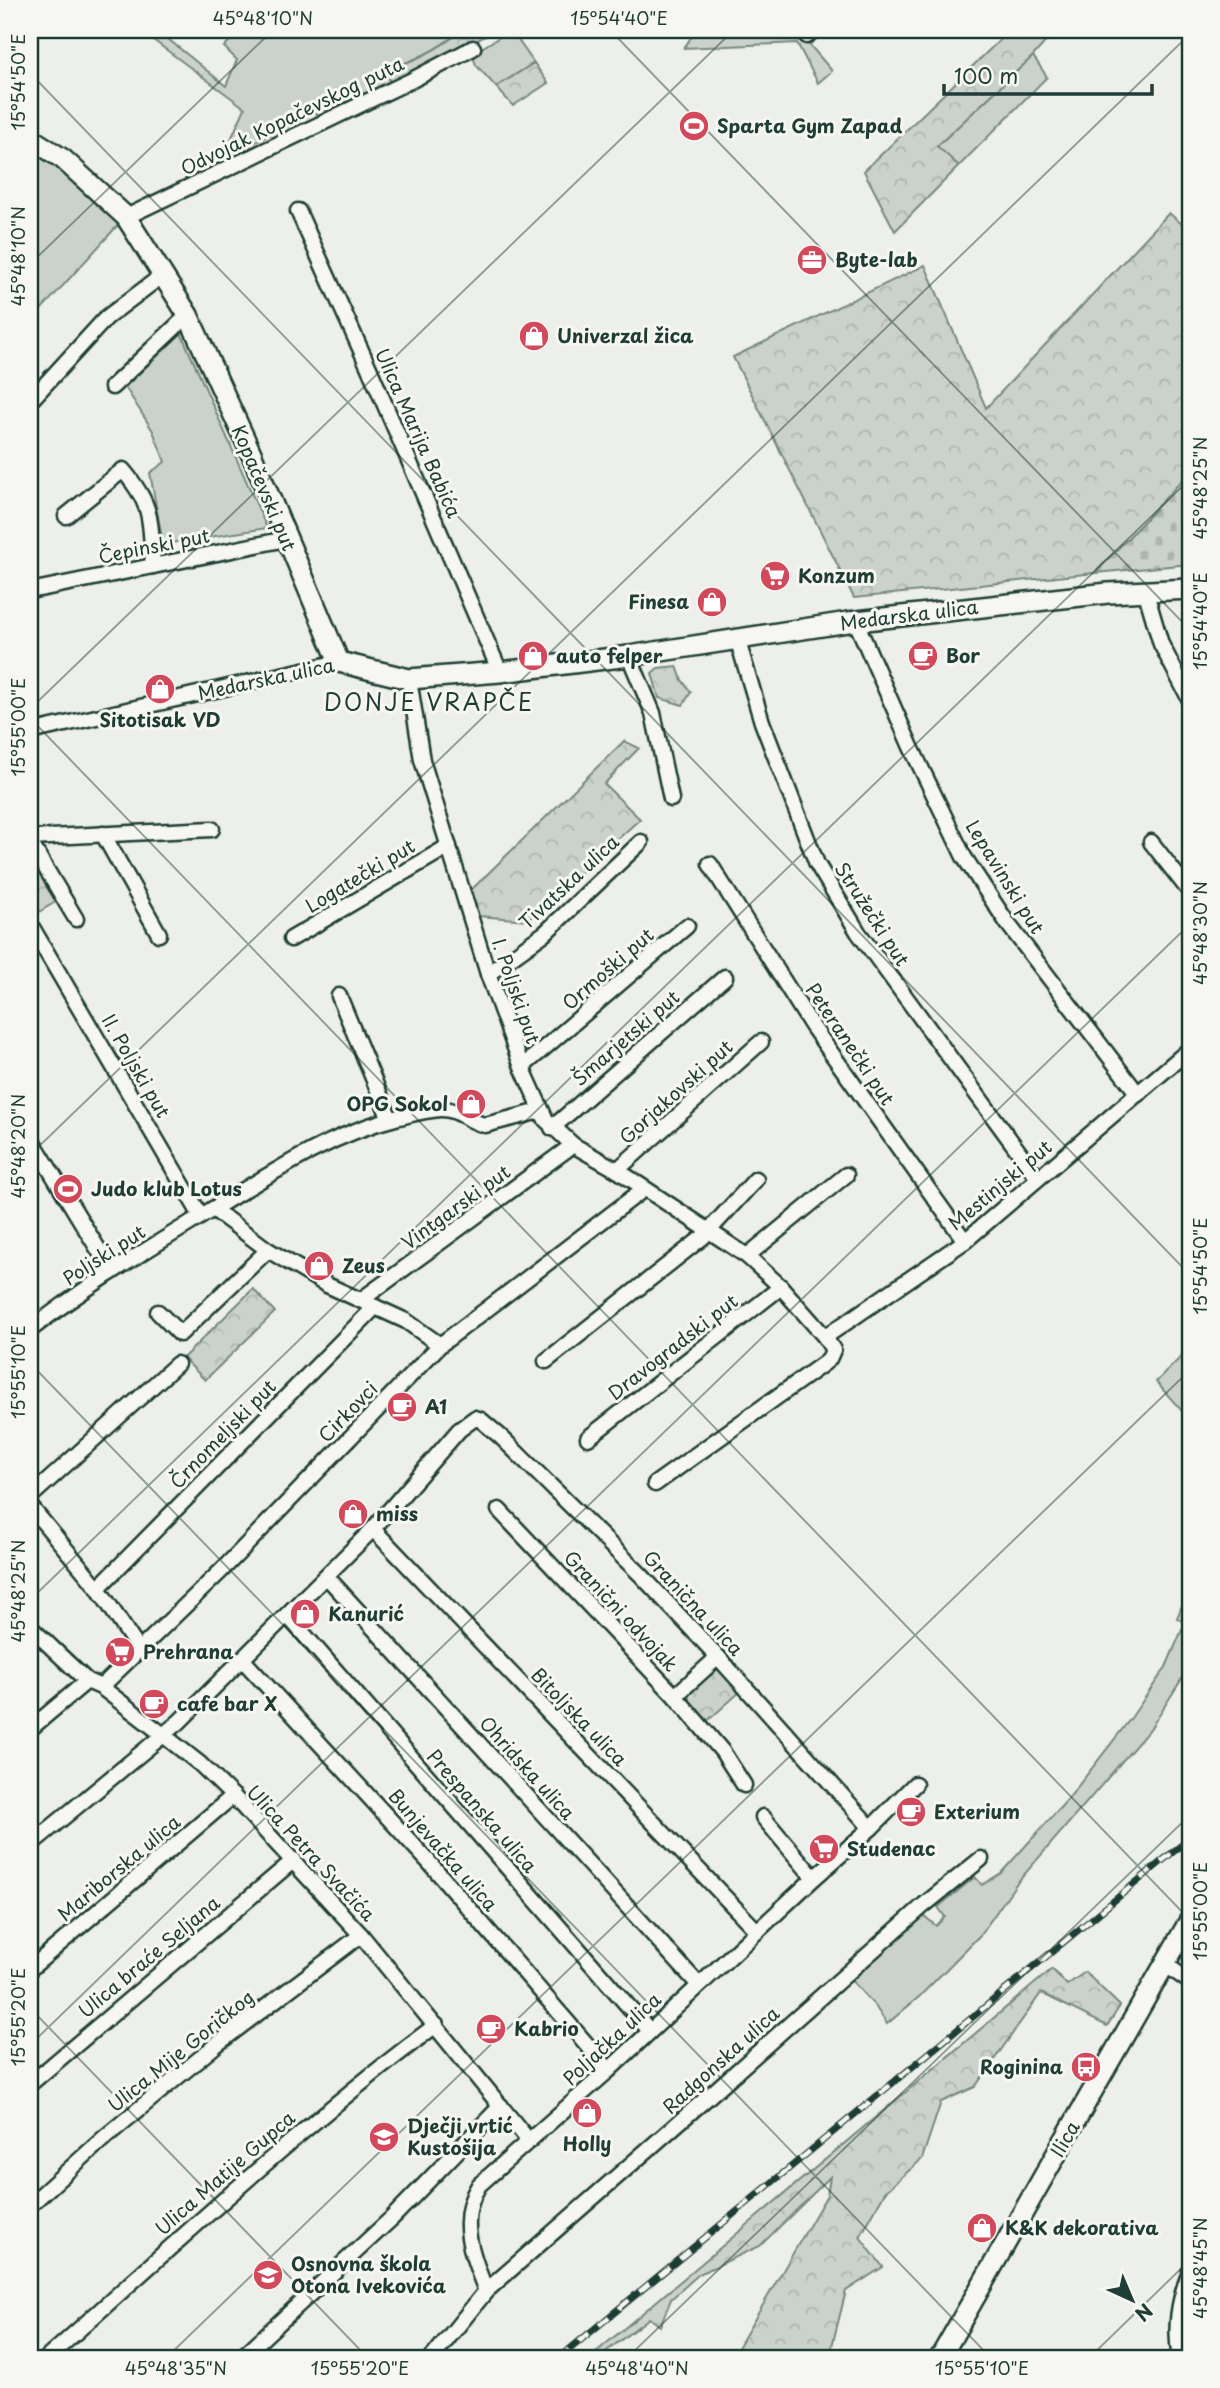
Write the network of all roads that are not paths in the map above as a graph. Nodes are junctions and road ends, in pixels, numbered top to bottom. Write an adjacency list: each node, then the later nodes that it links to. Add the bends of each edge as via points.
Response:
1 (472, 48): 4 (street, Odvojak Kopačevskog puta)
2 (30, 138): 4 (street, Kopačevski put, via 63,159)
3 (298, 211): 19 (street, Ulica Marija Babića)
4 (126, 217): 5 (street, Kopačevski put)
5 (164, 274): 6 (street, Kopačevski put); 8 (street, via 106,318)
6 (188, 315): 7 (street); 10 (street, Kopačevski put)
7 (112, 387)
8 (30, 401)
9 (66, 516): 11 (street, via 123,470 146,501)
10 (286, 539): 11 (street, Čepinski put); 18 (street, Kopačevski put)
11 (153, 566): 13 (street, Čepinski put)
12 (1190, 589): 14 (street, Medarska ulica)
13 (30, 591)
14 (1146, 593): 15 (street, Medarska ulica, via 1108,593); 21 (street, via 1161,644)
15 (856, 622): 16 (street, Medarska ulica); 43 (street, Lepavinski put, via 964,857 1008,924)
16 (737, 638): 17 (street, Medarska ulica); 51 (street, Stružečki put, via 762,722 817,864 858,932)
17 (629, 656): 19 (street, Medarska ulica); 23 (street, via 653,713)
18 (339, 662): 20 (street, Medarska ulica); 22 (street, Medarska ulica)
19 (500, 672): 20 (street, Medarska ulica)
20 (409, 679): 29 (street, I. Poljski put, via 422,760)
21 (1190, 700)
22 (30, 732)
23 (671, 799)
24 (212, 829): 25 (street)
25 (103, 834): 26 (street); 35 (street)
26 (30, 840): 32 (street)
27 (641, 842): 37 (street, Tivatska ulica, via 545,933)
28 (1151, 842): 31 (street)
29 (449, 846): 36 (street, Logatečki put); 37 (street, I. Poljski put)
30 (710, 864): 56 (street, Peteranečki put, via 812,1027)
31 (1190, 892)
32 (76, 919)
33 (30, 924): 54 (street, II. Poljski put)
34 (687, 926): 42 (street, Ormoški put)
35 (159, 934)
36 (291, 939)
37 (488, 974): 42 (street, I. Poljski put)
38 (725, 977): 46 (street, Šmarjetski put)
39 (339, 996): 45 (street)
40 (761, 1042): 49 (street, Gorjakovski put)
41 (1190, 1049): 43 (street, Mestinjski put)
42 (522, 1067): 44 (street, I. Poljski put)
43 (1138, 1094): 51 (street, Mestinjski put)
44 (540, 1111): 45 (street, via 485,1125 441,1109); 46 (street, I. Poljski put)
45 (390, 1119): 54 (street, via 302,1155)
46 (552, 1128): 48 (street, I. Poljski put)
47 (30, 1137): 59 (street)
48 (573, 1146): 49 (street, I. Poljski put); 61 (street, Vintgarski put)
49 (617, 1170): 53 (street, I. Poljski put)
50 (846, 1175): 58 (street)
51 (1038, 1178): 56 (street, Mestinjski put)
52 (756, 1179): 55 (street)
53 (644, 1189): 55 (street, I. Poljski put); 65 (street, Cirkovci)
54 (207, 1213): 57 (street, II. Poljski put); 59 (street, Poljski put)
55 (708, 1231): 58 (street, I. Poljski put); 66 (street)
56 (965, 1241): 64 (street, Mestinjski put)
57 (268, 1250): 61 (street, II. Poljski put); 62 (street, via 180,1334)
58 (747, 1256): 60 (street, I. Poljski put)
59 (112, 1272): 63 (street, Poljski put)
60 (781, 1287): 64 (street, I. Poljski put); 68 (street, Dravogradski put)
61 (368, 1303): 65 (street, II. Poljski put, via 406,1321); 75 (street, Črnomeljski put)
62 (158, 1312)
63 (30, 1330)
64 (825, 1337): 69 (street, via 833,1350 829,1359)
65 (440, 1345): 78 (street, Cirkovci)
66 (545, 1361)
67 (177, 1364): 70 (street)
68 (588, 1438)
69 (655, 1484)
70 (30, 1497)
71 (30, 1506): 75 (street)
72 (499, 1510): 83 (street, Granični odvojak)
73 (373, 1530): 74 (street); 79 (street, Granična ulica, via 459,1430 475,1418 521,1456); 96 (street, Bitoljska ulica)
74 (327, 1577): 76 (street); 101 (street, Ohridska ulica)
75 (98, 1588): 78 (street)
76 (288, 1616): 80 (street); 103 (street, Prespanska ulica)
77 (30, 1627): 81 (street, Ulica Petra Svačića)
78 (139, 1650): 82 (street, Cirkovci)
79 (718, 1657): 83 (street, Granični odvojak); 90 (street, Granična ulica)
80 (243, 1660): 85 (street); 104 (street, Bunjevačka ulica, via 419,1851)
81 (87, 1681): 82 (street, Ulica Petra Svačića); 84 (street)
82 (101, 1687): 85 (street, Ulica Petra Svačića)
83 (674, 1696): 87 (street, via 722,1751)
84 (30, 1729)
85 (162, 1734): 88 (street, Ulica Petra Svačića); 91 (street)
86 (915, 1784): 90 (street, Poljačka ulica)
87 (744, 1786)
88 (233, 1796): 93 (street, Ulica Petra Svačića); 99 (street, Mariborska ulica)
89 (763, 1817): 94 (street)
90 (871, 1828): 94 (street, Poljačka ulica)
91 (30, 1845)
92 (981, 1859): 110 (street, Radgonska ulica)
93 (294, 1860): 97 (street, Ulica Petra Svačića); 105 (street, Ulica braće Seljana)
94 (814, 1878): 96 (street, Poljačka ulica)
95 (1190, 1920): 98 (street, Ilica)
96 (757, 1931): 101 (street, Poljačka ulica)
97 (361, 1935): 102 (street, Ulica Petra Svačića); 108 (street, Ulica Mije Goričkog, via 216,2045)
98 (1165, 1964): 100 (street); 114 (street, Ilica)
99 (30, 1969)
100 (1190, 1982)
101 (699, 1985): 103 (street, Poljačka ulica)
102 (436, 2025): 106 (street, Ulica Petra Svačića); 111 (street, Ulica Matije Gupca, via 292,2139)
103 (650, 2031): 104 (street, Poljačka ulica)
104 (609, 2070): 107 (street, Poljačka ulica)
105 (30, 2084)
106 (501, 2106): 107 (street, Ulica Petra Svačića); 112 (street, via 392,2218)
107 (529, 2141): 110 (street, Poljačka ulica, via 480,2185 469,2204 469,2240)
108 (30, 2205)
109 (1190, 2271): 115 (street, via 1176,2329)
110 (486, 2291): 113 (street)
111 (47, 2358)
112 (241, 2358)
113 (432, 2358)
114 (940, 2358)
115 (1180, 2358)

